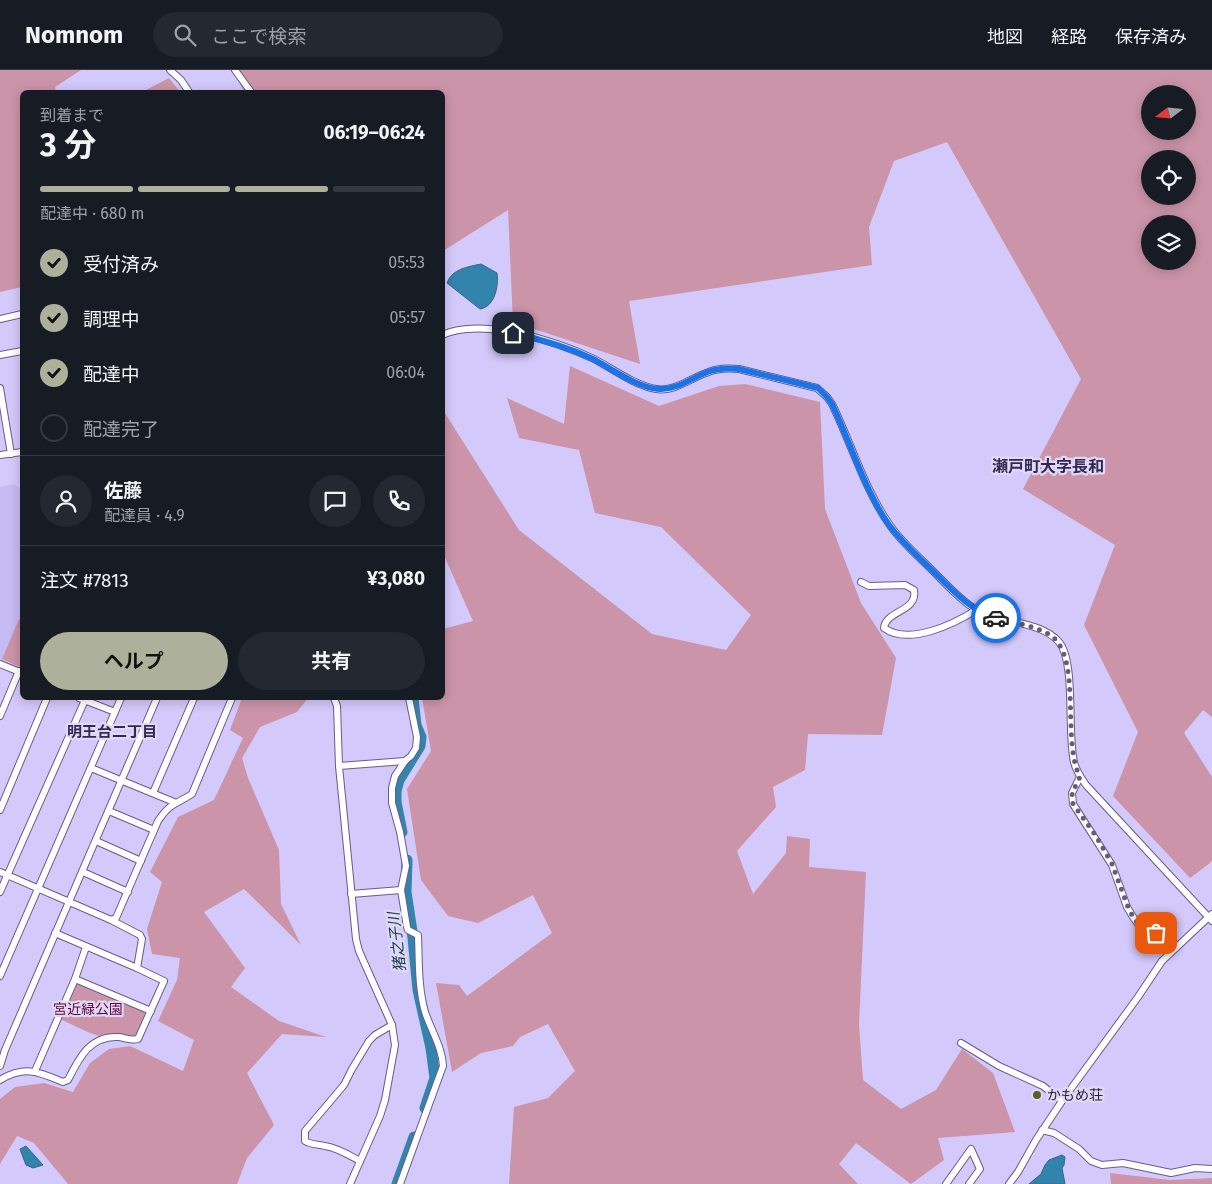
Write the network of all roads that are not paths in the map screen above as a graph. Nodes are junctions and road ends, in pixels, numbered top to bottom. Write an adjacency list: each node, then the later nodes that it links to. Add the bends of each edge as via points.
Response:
1 (235, 70): 4 (street)
2 (174, 71): 3 (street)
3 (188, 90)
4 (250, 90)
5 (20, 314): 6 (street)
6 (0, 319)
7 (445, 334): 15 (street, via 472,328 531,337 575,351 658,389 677,386 704,373 727,368 818,388 832,404 872,494 890,526 956,594)
8 (20, 351): 9 (street)
9 (0, 355)
10 (0, 388): 12 (street)
11 (20, 452): 12 (street)
12 (11, 454): 13 (street)
13 (0, 455)
14 (861, 582): 15 (street, via 869,586 905,585 914,590 910,604 884,625 888,631 899,634 922,633 942,627)
15 (976, 610): 33 (street, via 1044,631 1063,648 1068,671 1072,752)
16 (0, 664): 17 (street)
17 (20, 672)
18 (20, 674): 29 (street)
19 (46, 700): 37 (street)
20 (82, 700): 44 (street)
21 (85, 700): 28 (street)
22 (120, 700): 28 (street)
23 (156, 700): 34 (street)
24 (193, 700): 35 (street)
25 (231, 700): 36 (street, via 192,794)
26 (334, 700): 31 (street)
27 (409, 700): 30 (street, via 417,737 416,748)
28 (115, 712): 32 (street)
29 (0, 716)
30 (404, 761): 31 (street); 46 (street, via 392,788 392,803 406,866)
31 (339, 766): 49 (street)
32 (91, 768): 34 (street); 45 (street)
33 (1080, 777): 51 (street); 55 (street, via 1072,793 1073,804 1112,864 1133,917 1138,924 1156,933)
34 (121, 780): 35 (street); 38 (street)
35 (152, 793): 36 (street)
36 (174, 802): 39 (street)
37 (0, 810)
38 (109, 811): 39 (street); 40 (street)
39 (154, 830): 41 (street)
40 (96, 841): 41 (street); 43 (street)
41 (141, 861): 48 (street)
42 (0, 872): 44 (street)
43 (83, 872): 48 (street); 50 (street)
44 (7, 875): 45 (street); 47 (street)
45 (39, 889): 50 (street); 57 (street)
46 (401, 890): 49 (street); 71 (street, via 411,932 418,935 422,996 443,1056 443,1066)
47 (0, 892)
48 (128, 892): 52 (street, via 116,918)
49 (351, 894): 60 (street, via 359,951)
50 (69, 902): 52 (street); 53 (street)
51 (1211, 918): 55 (street)
52 (111, 920): 56 (street, via 140,935)
53 (55, 933): 54 (street); 62 (street)
54 (86, 947): 56 (street); 58 (street)
55 (1170, 953): 66 (street)
56 (137, 968): 59 (street, via 164,981)
57 (0, 976)
58 (75, 978): 59 (street); 64 (street)
59 (151, 1011): 64 (street, via 138,1039 120,1037 95,1042 85,1050 68,1080 63,1082)
60 (392, 1025): 68 (street, via 395,1044 385,1100); 68 (street, via 369,1041 344,1086 305,1131 305,1142 341,1151)
61 (961, 1043): 66 (street, via 999,1066 1043,1086)
62 (2, 1049): 63 (street)
63 (0, 1066)
64 (35, 1071): 65 (street, via 20,1072)
65 (0, 1080)
66 (1062, 1102): 67 (street)
67 (1042, 1130): 69 (street, via 1054,1133 1091,1161 1102,1165 1123,1163 1171,1172); 74 (street)
68 (360, 1161): 70 (street)
69 (1212, 1169)
70 (350, 1184)
71 (400, 1184)
72 (946, 1184): 73 (street, via 971,1149 980,1169)
73 (969, 1184)
74 (1008, 1184)

